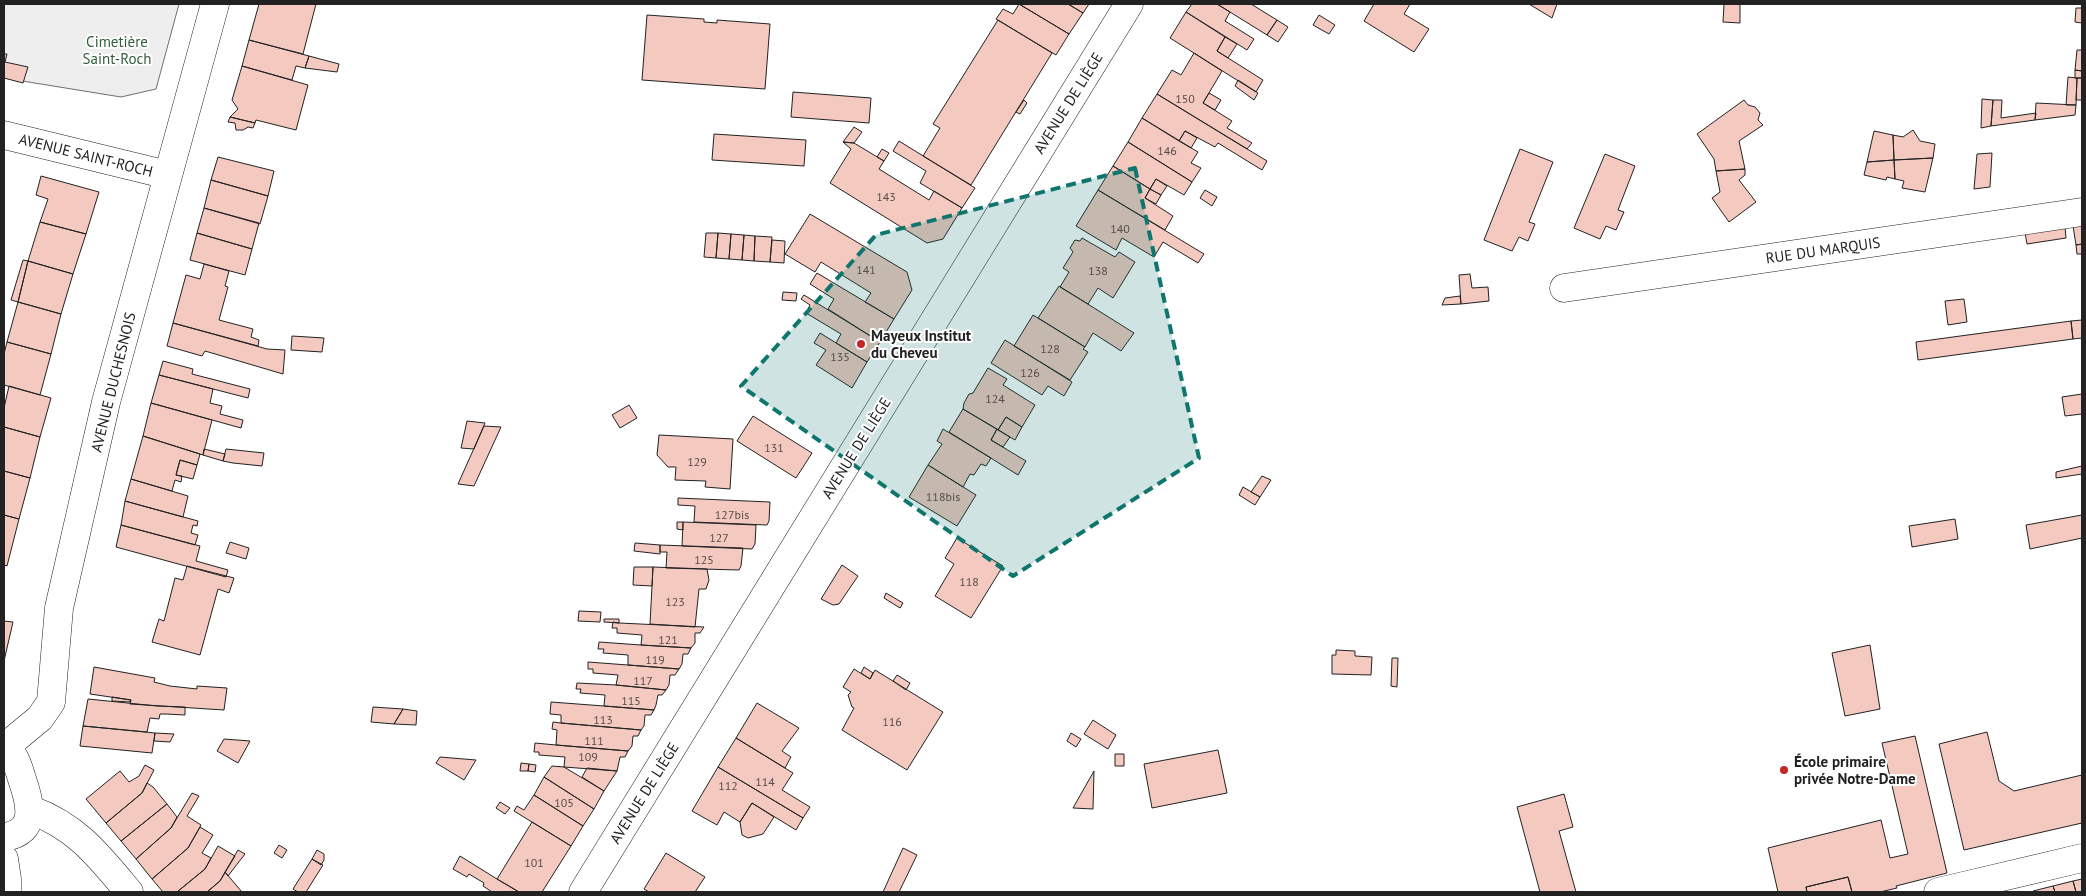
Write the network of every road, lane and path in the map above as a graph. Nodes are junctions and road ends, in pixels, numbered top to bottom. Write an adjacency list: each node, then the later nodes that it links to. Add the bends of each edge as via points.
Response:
1 (215, 4): 4 (street, AVENUE DUCHESNOIS)
2 (1130, 4): 14 (street, AVENUE DE LIÈGE)
3 (4, 135): 4 (street, AVENUE SAINT-ROCH)
4 (168, 175): 7 (street, AVENUE DUCHESNOIS, via 108,394 59,608 51,702 40,718)
5 (2082, 212): 6 (street, RUE DU MARQUIS)
6 (1564, 288)
7 (5, 746): 8 (street, via 16,760)
8 (31, 810): 9 (street, via 24,826); 13 (street, via 53,818 75,834)
9 (4, 837)
10 (2082, 858): 15 (street)
11 (4, 860): 12 (street)
12 (6, 892)
13 (129, 892)
14 (583, 892)
15 (1938, 892)

